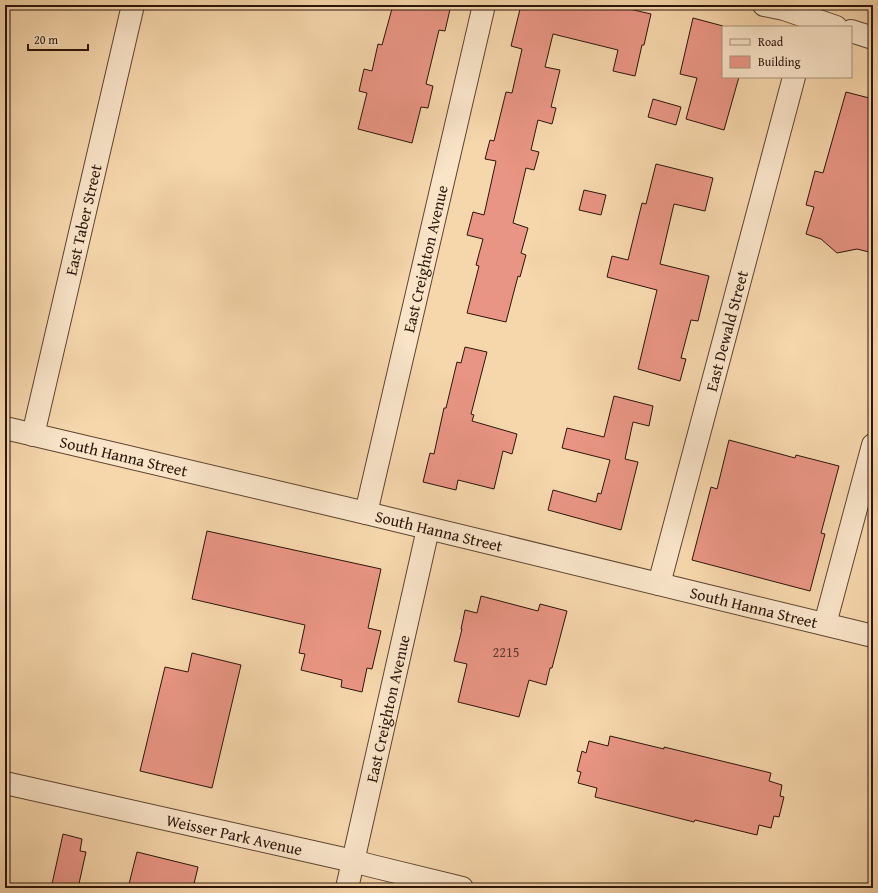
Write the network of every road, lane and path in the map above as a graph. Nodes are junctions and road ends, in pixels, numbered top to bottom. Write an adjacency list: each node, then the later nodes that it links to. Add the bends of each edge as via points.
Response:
1 (133, 5): 10 (street, East Taber Street)
2 (484, 5): 12 (street, East Creighton Avenue)
3 (764, 5): 4 (street)
4 (811, 17): 5 (street)
5 (834, 26)
6 (852, 31): 7 (street)
7 (873, 38)
8 (794, 78): 14 (street, East Dewald Street)
9 (5, 428): 10 (street, South Hanna Street)
10 (33, 435): 12 (street, South Hanna Street)
11 (873, 445): 15 (street)
12 (366, 513): 13 (street, South Hanna Street)
13 (428, 529): 14 (street, South Hanna Street); 18 (street, East Creighton Avenue)
14 (659, 584): 15 (street, South Hanna Street)
15 (825, 624): 16 (street, South Hanna Street)
16 (873, 636)
17 (5, 783): 18 (street, Weisser Park Avenue)
18 (353, 860): 19 (street, East Creighton Avenue); 20 (street, Weisser Park Avenue)
19 (347, 888)
20 (462, 888)

